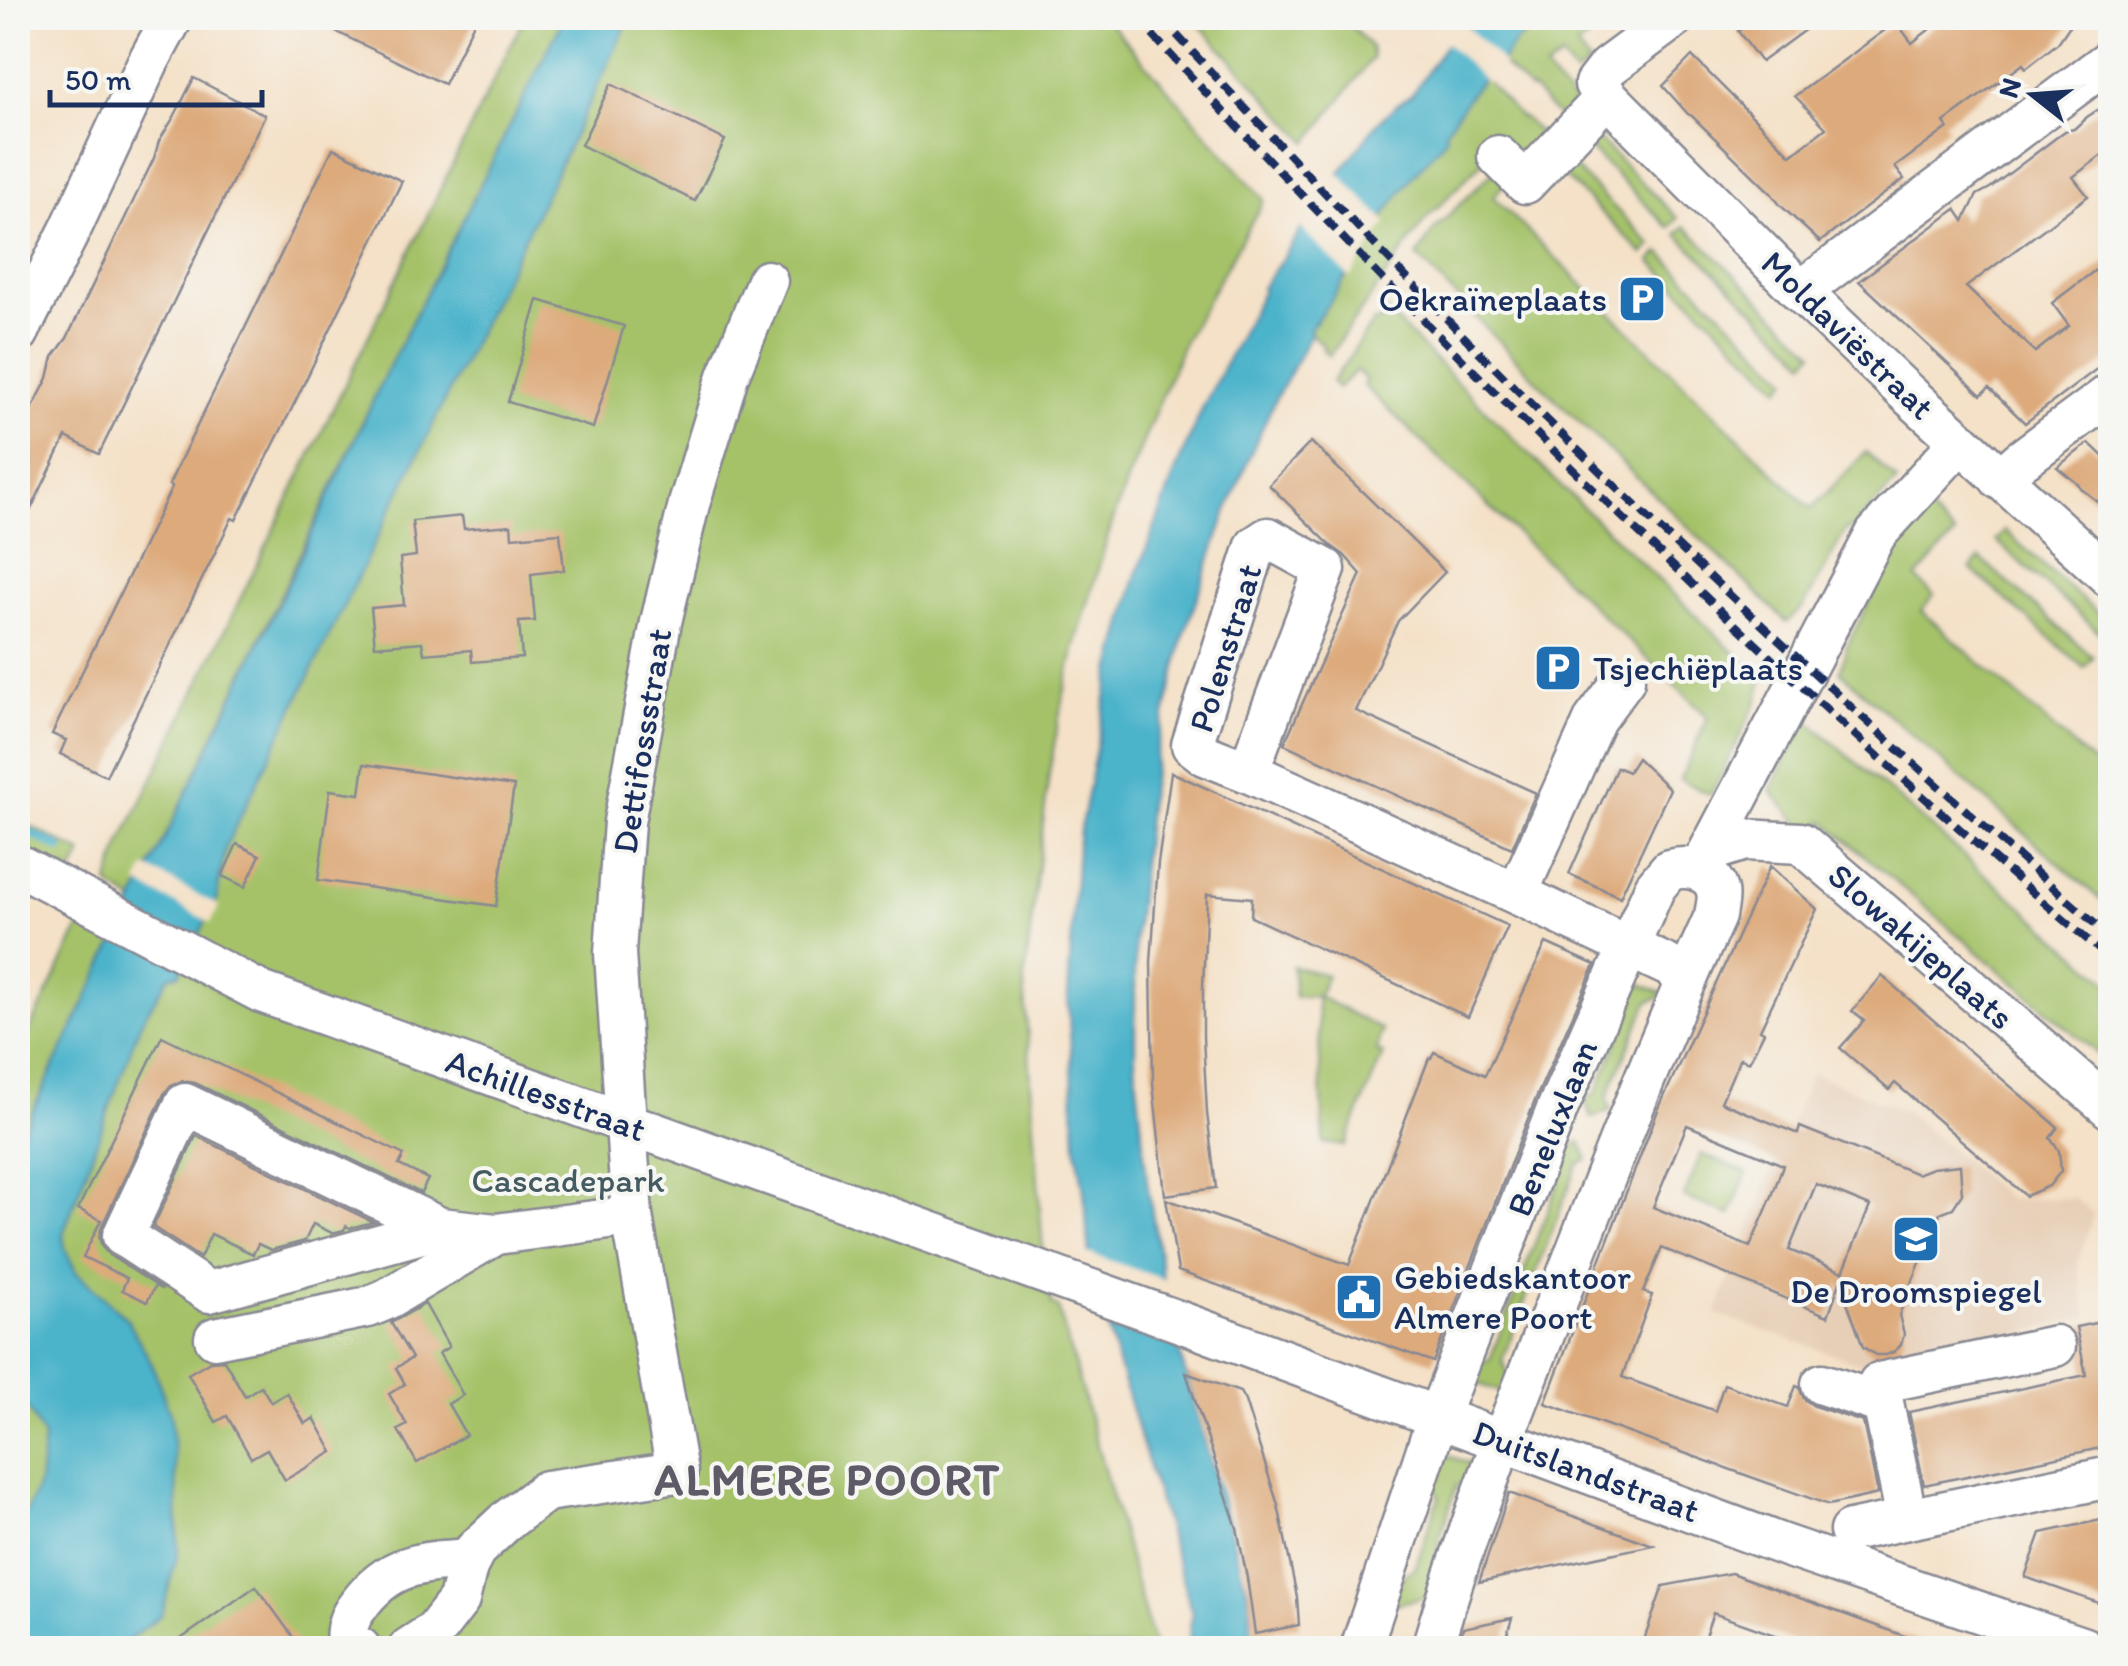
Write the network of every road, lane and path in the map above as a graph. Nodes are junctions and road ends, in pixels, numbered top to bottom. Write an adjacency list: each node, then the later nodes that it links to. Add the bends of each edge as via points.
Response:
1 (172, 18): 8 (street)
2 (1674, 18): 4 (street, via 1608,67)
3 (2110, 60): 7 (street)
4 (1601, 90): 5 (street); 7 (street, Moldaviëstraat)
5 (1512, 169)
6 (767, 282): 21 (street, Dettifossstraat, via 728,376 689,504 624,822 615,953)
7 (1802, 293): 10 (street, Moldaviëstraat)
8 (18, 333)
9 (2110, 394): 11 (street)
10 (1960, 442): 11 (street, Moldaviëstraat); 15 (street, via 1876,534)
11 (2000, 479): 12 (street, Moldaviëstraat)
12 (2110, 577)
13 (1624, 680): 17 (street, via 1595,720)
14 (1248, 772): 14 (street, Polenstraat, via 1192,745 1256,546 1268,538 1325,569); 17 (street, Polenstraat)
15 (1705, 861): 18 (street, Beneluxlaan, via 1669,870); 19 (street, Beneluxlaan, via 1718,894 1715,916); 20 (street, Slowakijeplaats, via 1745,840 1801,843)
16 (18, 865): 21 (street, Achillesstraat, via 261,992)
17 (1518, 894): 18 (street, Polenstraat)
18 (1628, 947): 19 (street, Polenstraat); 30 (street, Beneluxlaan)
19 (1688, 975): 31 (street, Beneluxlaan)
20 (2110, 1108)
21 (626, 1124): 22 (street, Dettifossstraat); 25 (street, Achillesstraat)
22 (632, 1216): 24 (street); 35 (street, Dettifossstraat, via 677,1472 546,1491)
23 (440, 1228): 23 (street, via 185,1104 122,1236 209,1292); 24 (street)
24 (496, 1234): 26 (street, via 368,1307)
25 (1089, 1290): 30 (street, Duitslandstraat)
26 (215, 1338)
27 (2055, 1346): 29 (street, via 1879,1383)
28 (1822, 1384): 29 (street)
29 (1883, 1404): 33 (street)
30 (1438, 1416): 31 (street, Duitslandstraat); 38 (street, Beneluxlaan)
31 (1503, 1440): 39 (street, Beneluxlaan); 40 (street, Duitslandstraat)
32 (2110, 1477): 33 (street)
33 (1908, 1520): 34 (street)
34 (1850, 1531)
35 (472, 1559): 36 (street, via 394,1572 370,1590 346,1632 347,1643); 37 (street, Dettifossstraat, via 459,1600 435,1631)
36 (360, 1648)
37 (409, 1648)
38 (1361, 1648)
39 (1432, 1648)
40 (2084, 1648)

